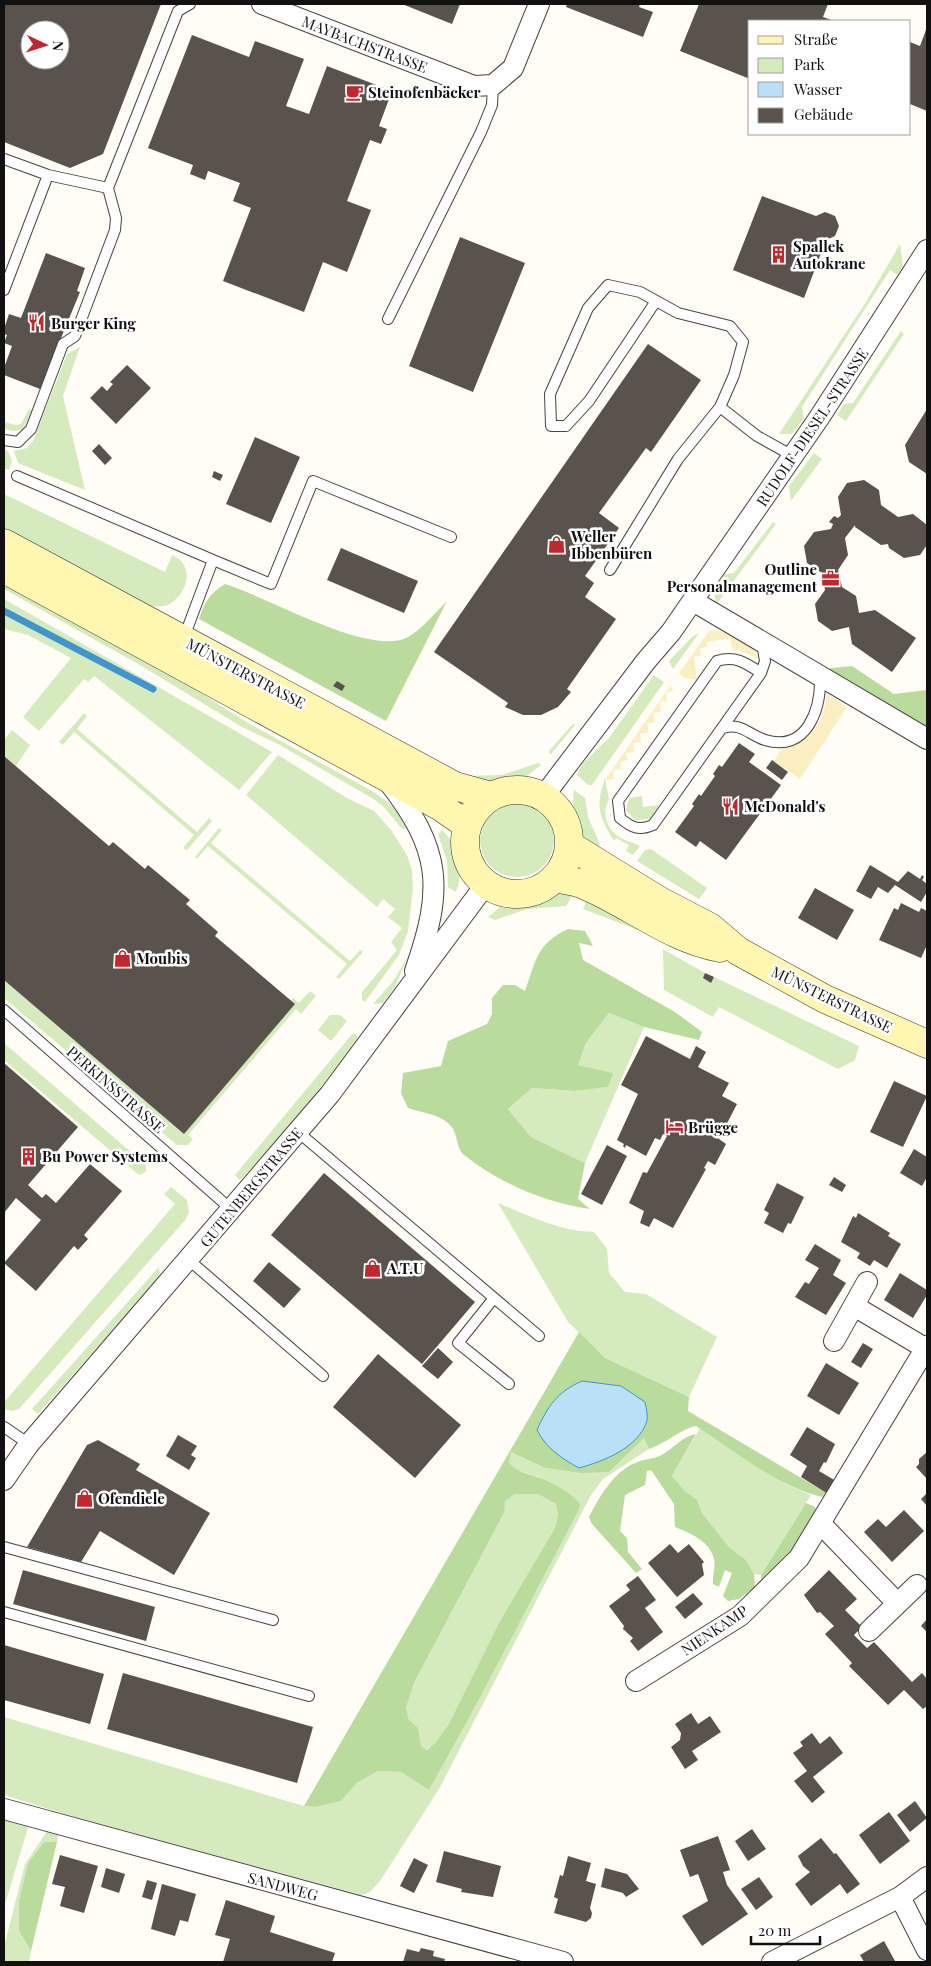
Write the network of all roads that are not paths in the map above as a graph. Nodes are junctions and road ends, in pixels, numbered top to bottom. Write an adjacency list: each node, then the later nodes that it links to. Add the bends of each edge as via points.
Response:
1 (190, 4): 7 (lane, via 178,11)
2 (262, 4): 4 (street, MAYBACHSTRASSE, via 474,86)
3 (539, 4): 4 (street, via 513,68)
4 (493, 84): 11 (lane, via 492,105 481,132)
5 (4, 158): 6 (lane)
6 (48, 175): 7 (lane); 9 (lane)
7 (108, 188): 13 (lane, via 116,218 115,230 75,336 63,344 31,428 18,442)
8 (927, 250): 14 (street, RUDOLF-DIESEL-STRASSE)
9 (4, 290)
10 (656, 301): 10 (lane, via 640,292 608,286 588,308 550,394 551,426 566,426 590,401); 12 (lane, via 678,313 730,326 743,342 734,376)
11 (388, 319)
12 (720, 407): 14 (lane, via 757,436); 20 (lane, via 678,459)
13 (4, 440)
14 (793, 456): 21 (street, RUDOLF-DIESEL-STRASSE)
15 (17, 476): 18 (lane)
16 (451, 537): 18 (lane, via 313,480 271,584)
17 (4, 543): 23 (main road, MÜNSTERSTRASSE)
18 (213, 560): 23 (lane)
19 (4, 569): 23 (main road, MÜNSTERSTRASSE)
20 (610, 570)
21 (692, 601): 22 (street); 30 (street, RUDOLF-DIESEL-STRASSE)
22 (762, 643): 24 (lane, via 765,661); 25 (street)
23 (178, 651): 28 (main road, MÜNSTERSTRASSE); 29 (main road, MÜNSTERSTRASSE, via 455,786)
24 (761, 673): 26 (lane); 26 (lane, via 738,659 728,657 717,661 618,801 620,818 635,828 653,825)
25 (820, 677): 26 (lane, via 818,708 809,726 789,741 764,740 735,725); 27 (street)
26 (723, 728)
27 (927, 739)
28 (382, 775): 31 (main road, MÜNSTERSTRASSE); 36 (street, MÜNSTERSTRASSE, via 421,830 432,861 434,894 425,942)
29 (491, 796): 30 (main road, MÜNSTERSTRASSE, via 517,790); 31 (main road, via 481,804)
30 (543, 797): 32 (main road, MÜNSTERSTRASSE, via 563,817)
31 (467, 825): 34 (main road, via 464,841 467,858 474,873)
32 (569, 845): 33 (main road, via 564,863); 35 (main road, MÜNSTERSTRASSE, via 710,928)
33 (554, 878): 34 (main road, via 529,893 506,893); 35 (main road, MÜNSTERSTRASSE, via 583,884 707,946)
34 (486, 884): 36 (street, GUTENBERGSTRASSE)
35 (738, 951): 38 (main road, MÜNSTERSTRASSE, via 825,999)
36 (409, 989): 39 (street, GUTENBERGSTRASSE)
37 (4, 1010): 40 (lane, PERKINSSTRASSE)
38 (927, 1044)
39 (298, 1132): 40 (street, GUTENBERGSTRASSE); 43 (lane)
40 (232, 1210): 41 (street, GUTENBERGSTRASSE)
41 (189, 1260): 48 (lane); 51 (street, GUTENBERGSTRASSE)
42 (868, 1282): 44 (street)
43 (494, 1298): 45 (lane); 49 (lane, via 458,1343)
44 (854, 1306): 46 (street); 47 (street, NIENKAMP)
45 (539, 1336)
46 (834, 1341)
47 (926, 1347): 53 (street, NIENKAMP)
48 (323, 1376)
49 (509, 1384)
50 (4, 1427): 51 (lane)
51 (29, 1444): 52 (street, GUTENBERGSTRASSE)
52 (4, 1480)
53 (821, 1524): 56 (street); 60 (street, NIENKAMP, via 799,1558 740,1616)
54 (4, 1547): 58 (lane)
55 (917, 1585): 56 (street)
56 (897, 1603): 59 (street)
57 (4, 1612): 61 (lane)
58 (273, 1620)
59 (869, 1631)
60 (636, 1681)
61 (308, 1696)
62 (4, 1809): 66 (street, SANDWEG)
63 (927, 1877): 64 (street)
64 (900, 1897): 65 (street); 67 (street)
65 (927, 1950)
66 (563, 1962)
67 (772, 1962)

